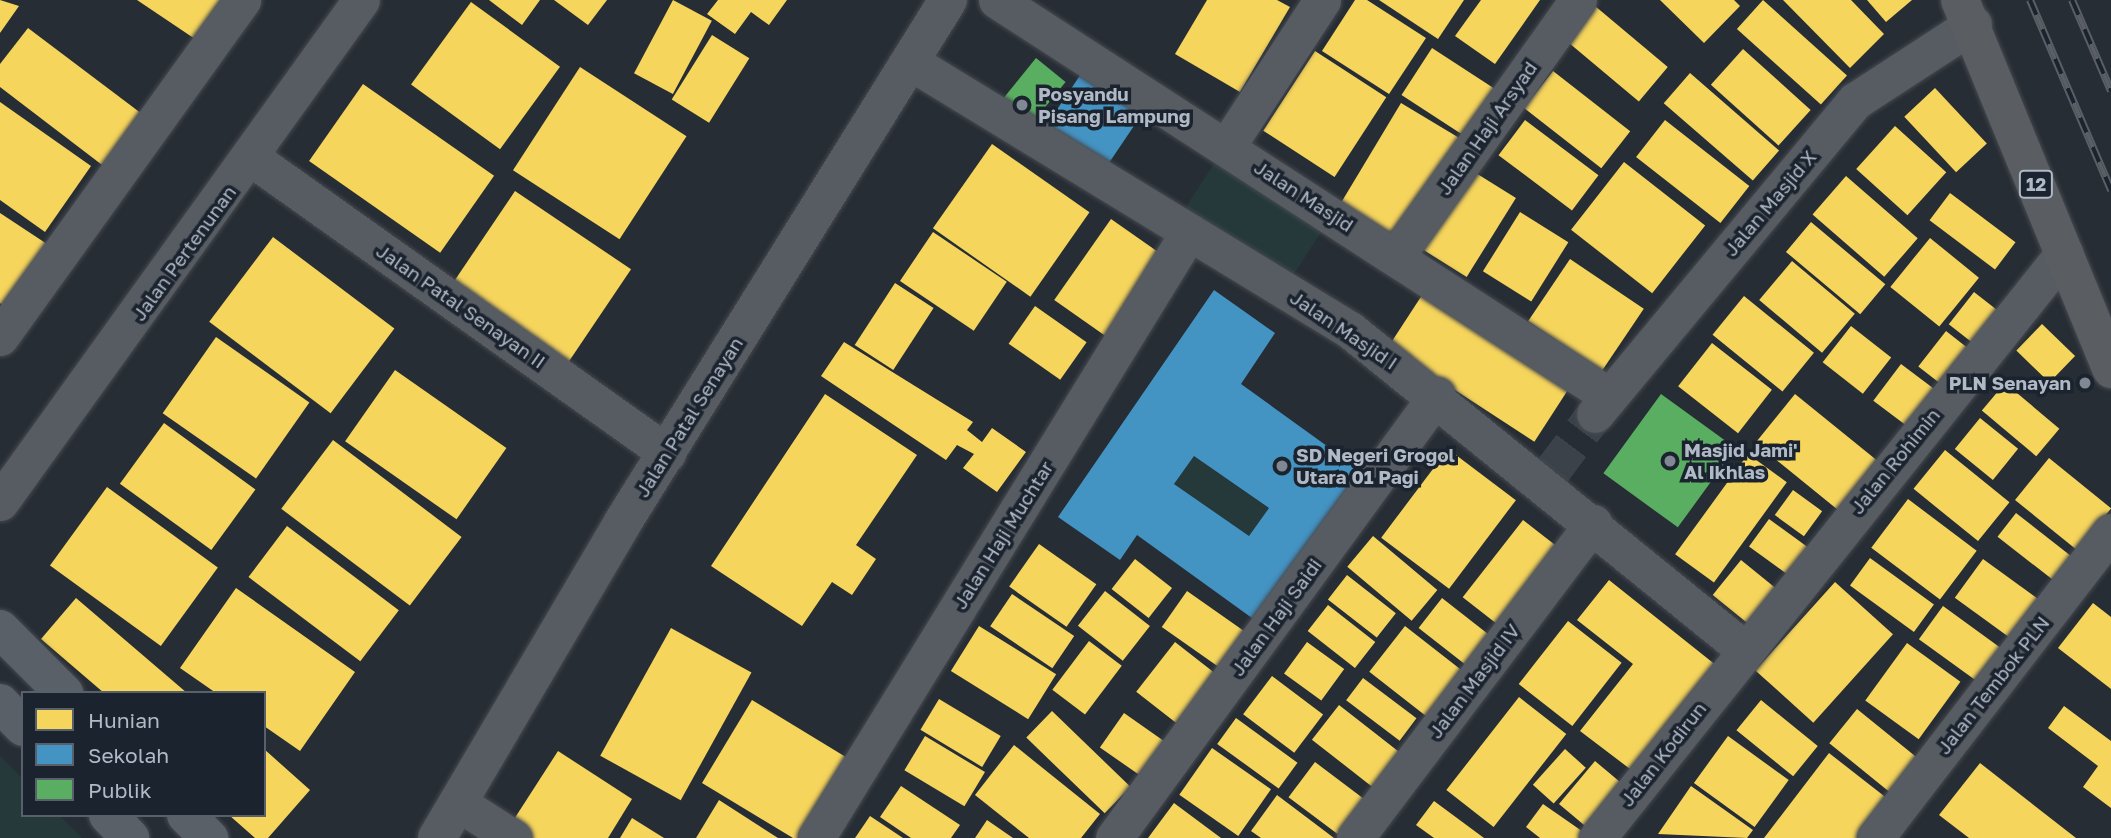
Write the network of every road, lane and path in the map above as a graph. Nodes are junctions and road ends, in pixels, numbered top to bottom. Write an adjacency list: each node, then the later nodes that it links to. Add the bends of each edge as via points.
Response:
1 (242, 0): 14 (street)
2 (361, 0): 10 (street, Jalan Pertenunan)
3 (948, 0): 8 (street, Jalan Patal Senayan)
4 (997, 0): 9 (street, Jalan Masjid)
5 (1322, 0): 9 (street)
6 (1578, 0): 13 (street, Jalan Haji Arsyad)
7 (1966, 12): 12 (highway, 12); 17 (street, Jalan Masjid X, via 1855,101)
8 (908, 61): 11 (street, Jalan Masjid I); 18 (street, Jalan Patal Senayan)
9 (1227, 146): 13 (street, Jalan Masjid)
10 (253, 159): 18 (street, Jalan Patal Senayan II); 19 (street, Jalan Pertenunan)
11 (1189, 232): 16 (street, Jalan Masjid I, via 1350,330); 34 (street, Jalan Haji Muchtar)
12 (2064, 253): 15 (highway, 12); 23 (street, Jalan Rohimin)
13 (1396, 256): 17 (street, Jalan Masjid)
14 (0, 337)
15 (2111, 369)
16 (1437, 396): 20 (street, Jalan Masjid I, via 1547,478); 35 (street, Jalan Haji Saidi)
17 (1602, 405)
18 (667, 453): 27 (street, Jalan Patal Senayan)
19 (0, 502)
20 (1594, 523): 23 (street, Jalan Masjid I); 36 (street, Jalan Masjid IV)
21 (2111, 532): 38 (street, Jalan Tembok PLN)
22 (0, 629): 24 (main road)
23 (1736, 660): 37 (street, Jalan Kodirun)
24 (62, 691)
25 (0, 703): 26 (main road)
26 (21, 725)
27 (457, 802): 32 (street, Jalan Patal Senayan); 33 (street)
28 (110, 817): 30 (main road)
29 (188, 817): 31 (main road)
30 (130, 838)
31 (209, 838)
32 (437, 838)
33 (513, 838)
34 (816, 838)
35 (1115, 838)
36 (1355, 838)
37 (1597, 838)
38 (1875, 838)

